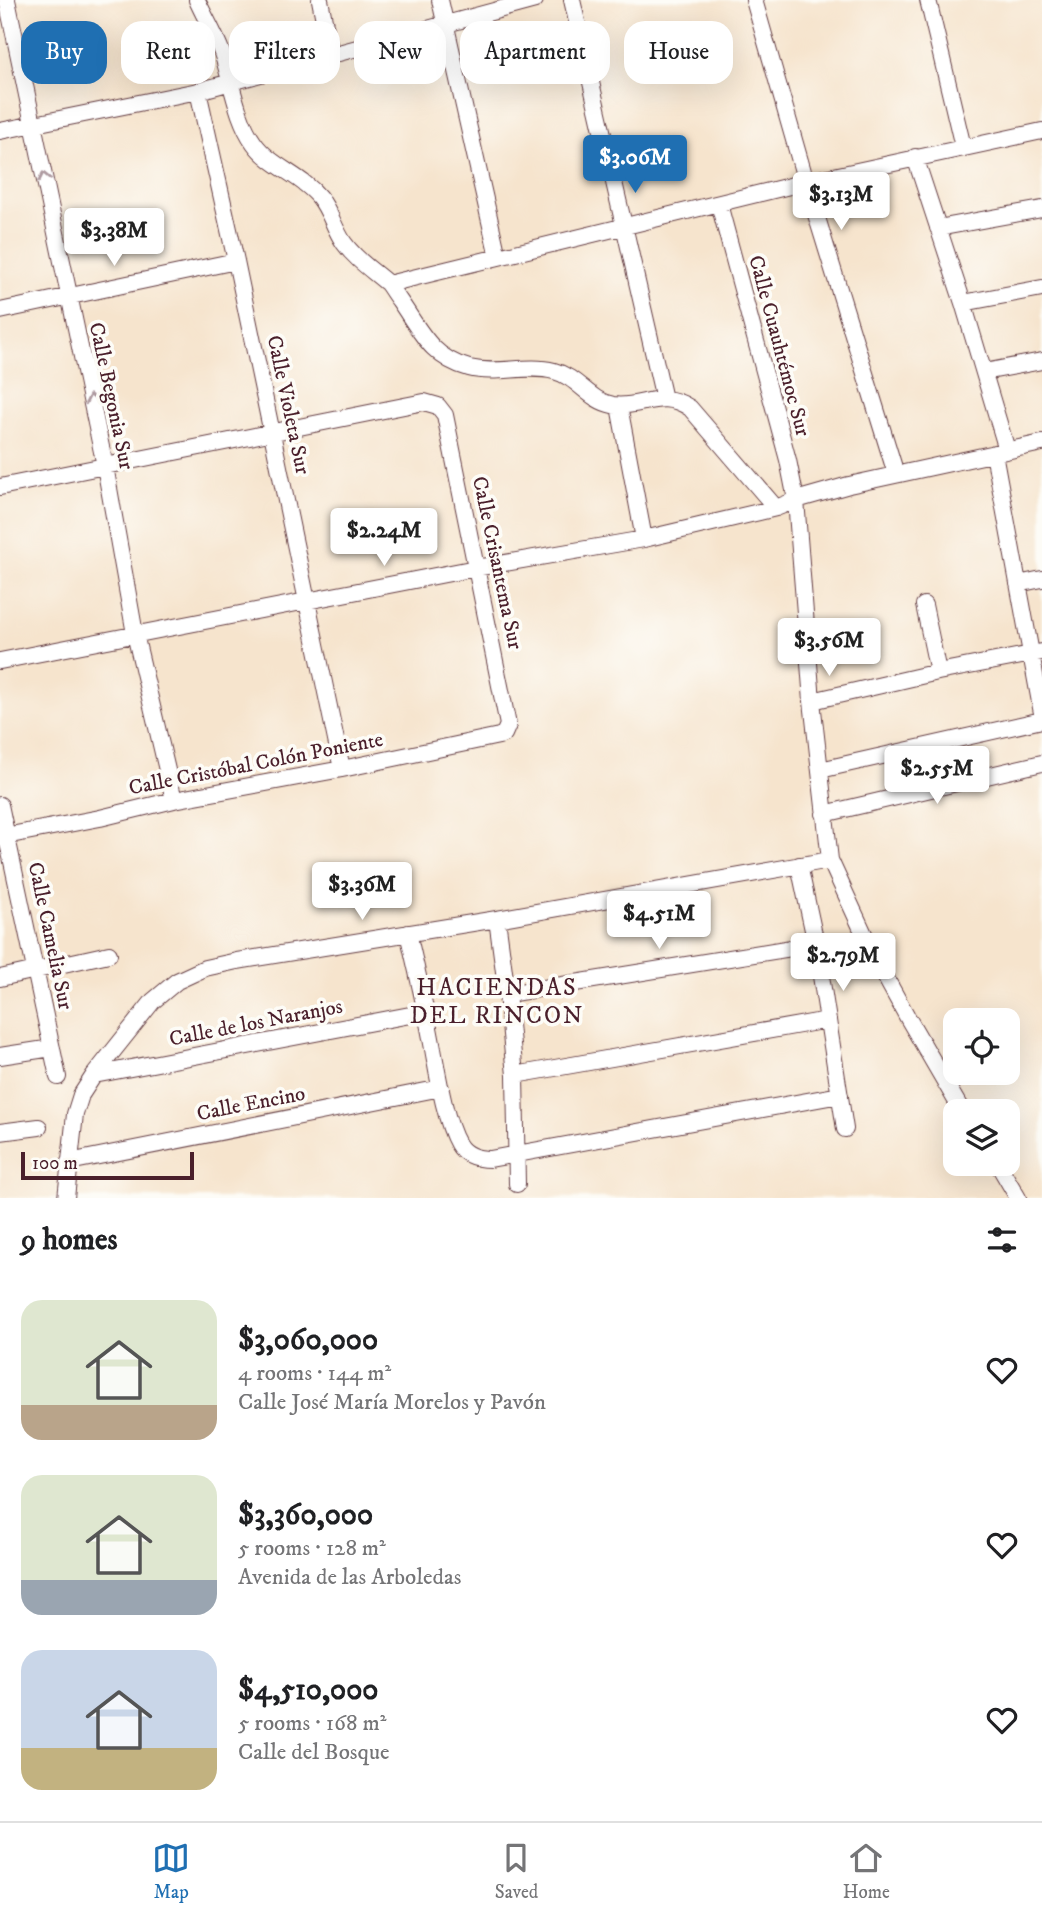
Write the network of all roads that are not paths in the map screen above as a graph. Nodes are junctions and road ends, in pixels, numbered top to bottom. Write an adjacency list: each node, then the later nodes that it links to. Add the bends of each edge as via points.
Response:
1 (6, 0): 17 (street, Calle Begonia Sur)
2 (197, 0): 13 (street)
3 (320, 0): 9 (street)
4 (440, 0): 10 (street)
5 (535, 0): 11 (street)
6 (572, 0): 25 (street)
7 (754, 0): 22 (street)
8 (928, 0): 20 (street)
9 (324, 21)
10 (444, 21)
11 (446, 25)
12 (446, 29): 27 (street)
13 (229, 76)
14 (229, 83): 16 (street)
15 (232, 84): 29 (street, via 253,142 319,197 346,246)
16 (198, 91): 17 (street); 28 (street, Calle Violeta Sur)
17 (33, 124): 18 (street); 31 (street, Calle Begonia Sur, one-way to 17)
18 (0, 131)
19 (1042, 131): 20 (street)
20 (963, 147): 21 (street)
21 (915, 157): 22 (street); 26 (street)
22 (806, 181): 23 (street); 42 (street)
23 (719, 204): 25 (street); 44 (street, Calle Cuauhtémoc Sur)
24 (1042, 209): 26 (street)
25 (624, 227): 27 (street); 36 (street)
26 (938, 228): 32 (street)
27 (498, 257): 29 (street)
28 (236, 261): 31 (street); 38 (street, Calle Violeta Sur)
29 (388, 284): 37 (street, via 427,343 451,362 487,371 553,370 567,375 598,401)
30 (1042, 288): 32 (street)
31 (69, 297): 33 (street); 41 (street, Calle Begonia Sur, one-way to 31)
32 (963, 303): 35 (street)
33 (0, 311)
34 (1042, 361): 35 (street)
35 (984, 372): 40 (street)
36 (664, 398): 37 (street); 45 (street, via 690,408)
37 (618, 406): 46 (street)
38 (272, 433): 41 (street); 47 (street, Calle Crisantema Sur, via 424,402 438,406 445,415); 50 (street, Calle Violeta Sur)
39 (1042, 443): 40 (street)
40 (1000, 451): 42 (street); 49 (street)
41 (105, 466): 43 (street); 52 (street, Calle Begonia Sur)
42 (896, 474): 44 (street)
43 (0, 487)
44 (796, 500): 45 (street); 56 (street, Calle Cuauhtémoc Sur)
45 (776, 508): 46 (street)
46 (644, 539): 47 (street)
47 (476, 568): 50 (street); 58 (street, Calle Crisantema Sur)
48 (1042, 579): 49 (street)
49 (1018, 584): 53 (street)
50 (307, 601): 52 (street); 61 (street, Calle Violeta Sur)
51 (923, 605): 55 (street)
52 (135, 634): 54 (street); 63 (street, Calle Begonia Sur)
53 (1036, 653): 55 (street); 57 (street)
54 (0, 661)
55 (938, 672): 56 (street)
56 (812, 701): 62 (street, Calle Cuauhtémoc Sur)
57 (1042, 713)
58 (508, 718): 61 (street, Calle Cristóbal Colón Poniente, via 507,730 499,736)
59 (1042, 720): 62 (street)
60 (1042, 763): 65 (street)
61 (342, 769): 63 (street, Calle Cristóbal Colón Poniente)
62 (820, 770): 65 (street, Calle Cuauhtémoc Sur)
63 (174, 800): 66 (street, Calle Cristóbal Colón Poniente)
64 (0, 805): 66 (street, Calle Camelia Sur)
65 (824, 814): 67 (street, Calle Cuauhtémoc Sur)
66 (3, 836): 73 (street, Calle Camelia Sur)
67 (830, 860): 68 (street); 85 (street, Calle Cuauhtémoc Sur, via 876,960)
68 (799, 865): 69 (street); 71 (street)
69 (497, 919): 70 (street); 75 (street)
70 (408, 933): 76 (street); 80 (street, via 205,968 177,981 153,1001)
71 (816, 944): 75 (street); 77 (street)
72 (109, 954): 73 (street)
73 (36, 970): 74 (street); 78 (street, Calle Camelia Sur)
74 (0, 978)
75 (508, 995): 81 (street)
76 (426, 1012): 80 (street, Calle de los Naranjos); 83 (street)
77 (828, 1020): 81 (street); 84 (street)
78 (52, 1048): 79 (street); 82 (street, Calle Camelia Sur)
79 (0, 1056)
80 (94, 1074): 90 (street, via 75,1114)
81 (515, 1075): 89 (street)
82 (58, 1077)
83 (441, 1088): 89 (street, via 457,1143 469,1155 490,1159); 90 (street, Calle Encino)
84 (839, 1095): 87 (street); 89 (street)
85 (955, 1099)
86 (39, 1127): 88 (street)
87 (845, 1129)
88 (0, 1132)
89 (516, 1154): 92 (street)
90 (69, 1163): 93 (street)
91 (1005, 1176): 94 (street)
92 (517, 1184)
93 (66, 1198)
94 (1018, 1198)

